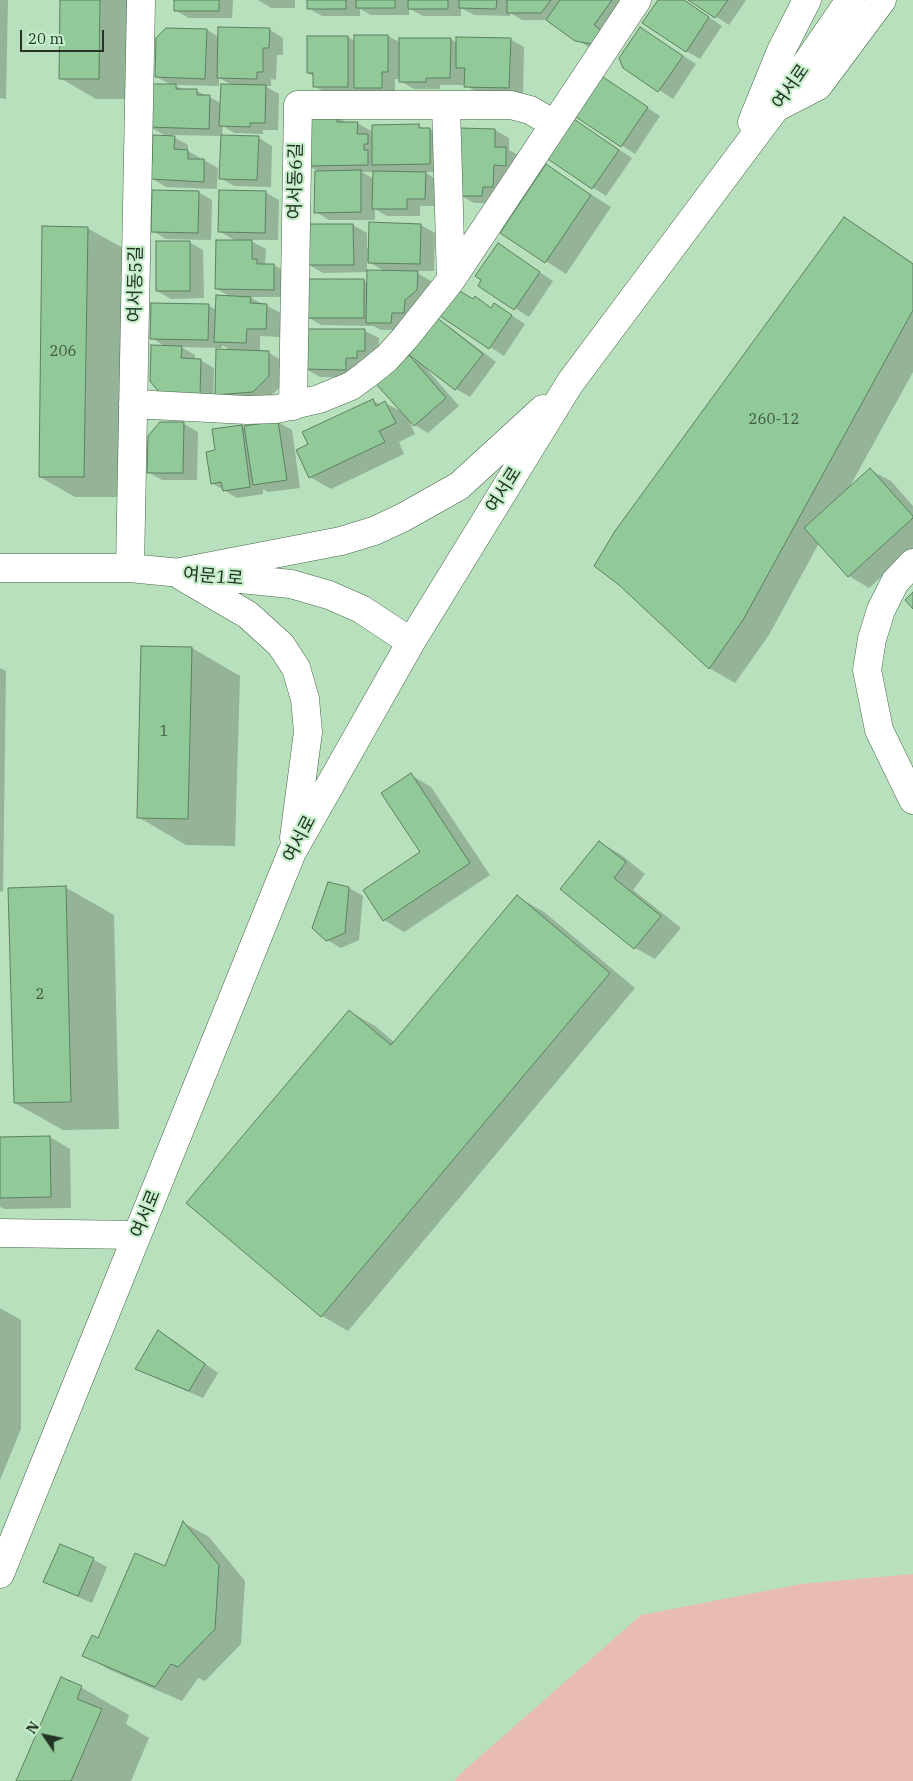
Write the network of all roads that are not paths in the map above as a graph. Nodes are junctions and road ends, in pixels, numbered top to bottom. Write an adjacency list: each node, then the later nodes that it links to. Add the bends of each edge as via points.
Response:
1 (141, 0): 12 (street, 여서동5길)
2 (636, 0): 9 (street)
3 (806, 0): 7 (street, 여서로, via 781,51)
4 (828, 0): 7 (street, 여서로)
5 (850, 0): 7 (street, 여서로)
6 (882, 0): 7 (street, via 818,86)
7 (771, 100): 11 (street, 여서로, via 729,172)
8 (446, 105): 9 (street, 여서동6길, via 510,105 530,110); 10 (street); 13 (street, 여서동6길, via 298,105)
9 (554, 124): 10 (street)
10 (451, 280): 13 (street, via 405,338 366,376 334,394)
11 (570, 383): 17 (street, via 459,486 402,518 341,541); 18 (street, 여서로)
12 (134, 404): 13 (street, via 247,410); 16 (street, 여서동5길)
13 (293, 406)
14 (913, 563): 19 (street, via 895,582 880,610 867,670 880,730)
15 (0, 568): 16 (street, 여문1로)
16 (130, 568): 17 (street, 여문1로)
17 (175, 573): 18 (street, 여문1로, via 291,584 329,595 361,609); 20 (street, via 248,615 277,641 296,668 305,699 308,732)
18 (411, 642): 20 (street, 여서로)
19 (913, 800)
20 (292, 852): 22 (street, 여서로)
21 (0, 1233): 22 (street)
22 (137, 1235): 23 (street, 여서로)
23 (0, 1574)

